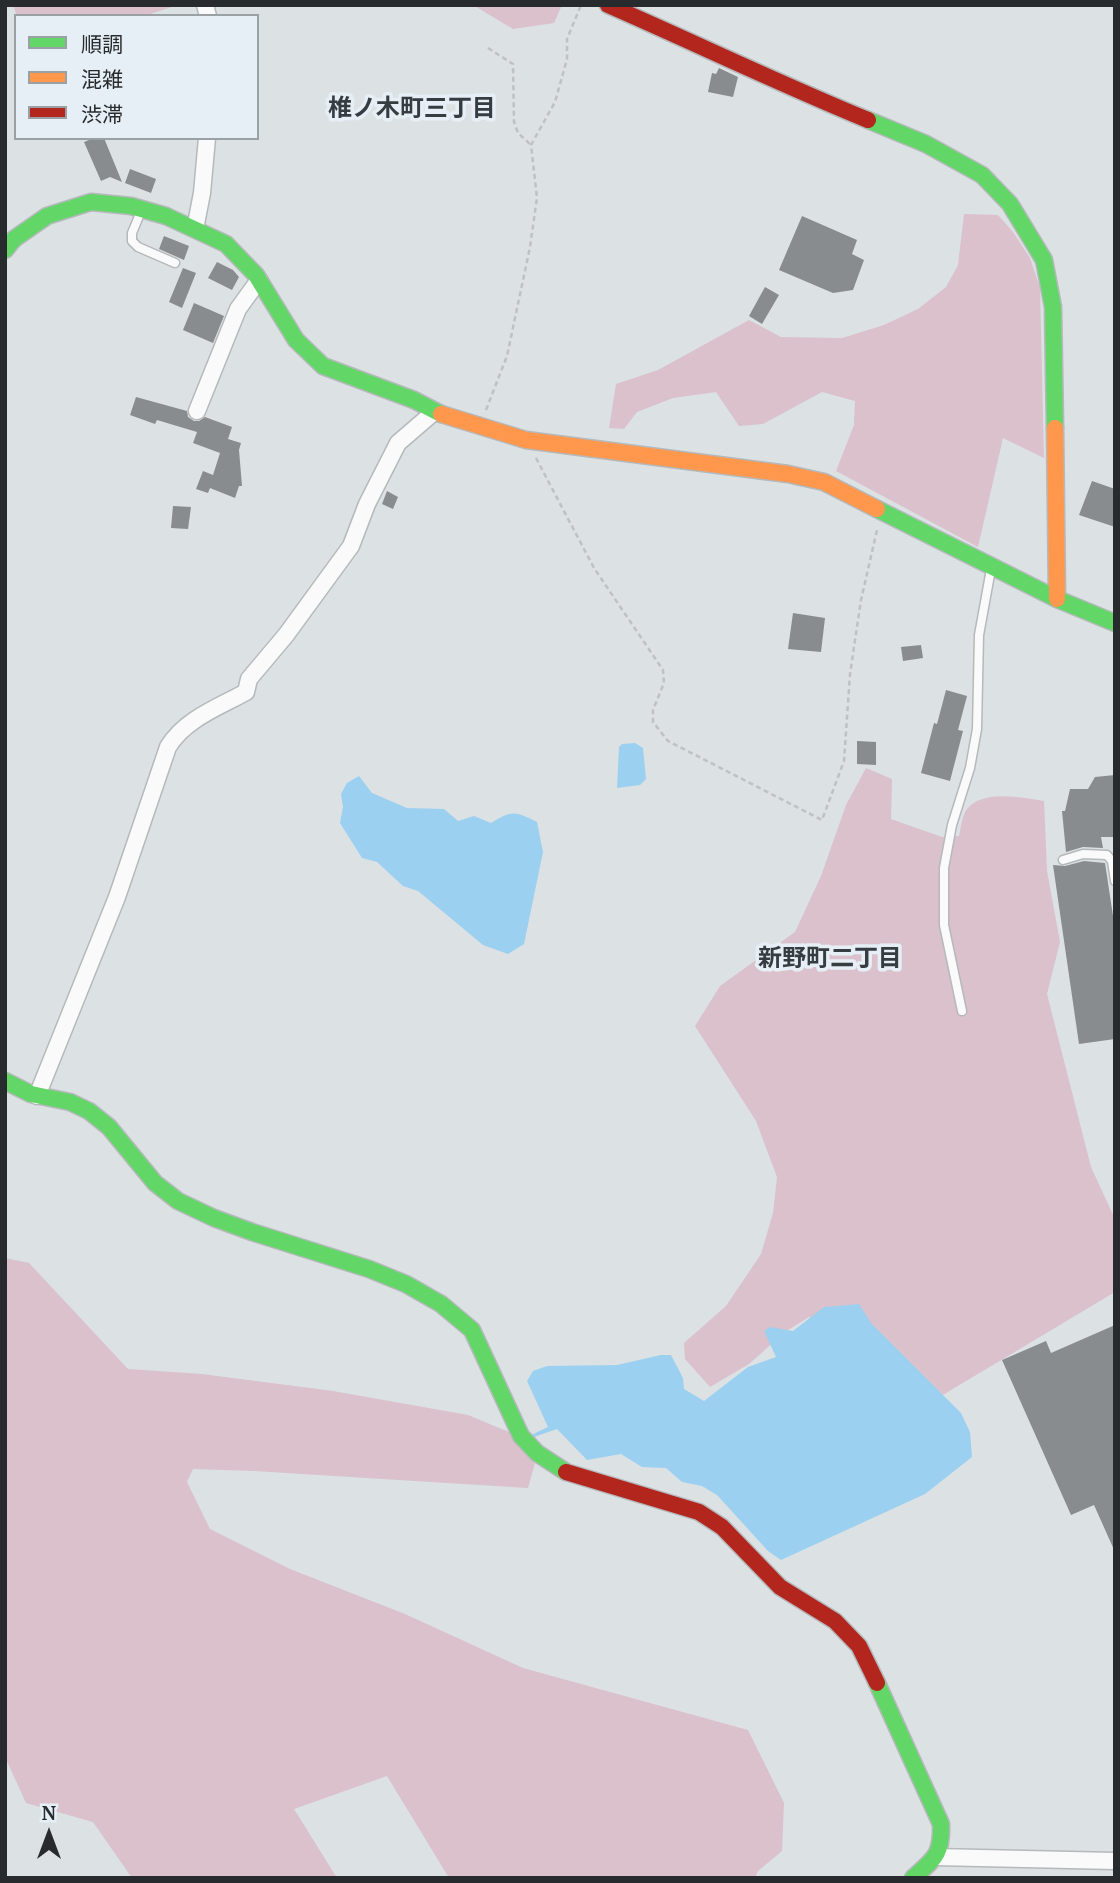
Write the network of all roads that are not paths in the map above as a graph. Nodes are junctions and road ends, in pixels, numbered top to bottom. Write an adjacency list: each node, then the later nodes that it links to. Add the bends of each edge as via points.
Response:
1 (608, 5): 11 (street, via 796,91 926,144 982,175 1010,204 1044,260 1053,307)
2 (207, 140): 4 (street)
3 (142, 209): 4 (street); 5 (street, via 91,202 47,216); 6 (lane, via 132,241)
4 (195, 229): 7 (street, via 226,244)
5 (5, 250)
6 (175, 264)
7 (259, 280): 8 (street, via 238,309); 9 (street, via 296,340 323,366)
8 (197, 411)
9 (435, 412): 10 (street, via 526,440 824,482); 17 (street, via 398,443 351,546 249,679 246,692 192,721 168,747 117,897)
10 (992, 566): 11 (street); 15 (lane, via 979,635 977,729 944,868 944,925)
11 (1057, 599): 12 (street)
12 (1115, 624)
13 (1063, 860): 14 (lane, via 1083,854 1107,855)
14 (1115, 881)
15 (962, 1011)
16 (5, 1081): 17 (street)
17 (37, 1096): 18 (street, via 75,1101 100,1119 160,1189 178,1201 236,1226 386,1275 436,1301 472,1330 521,1436 537,1453 566,1472 699,1513 722,1527 780,1587 835,1621 859,1646 941,1824 942,1846)
18 (935, 1857): 19 (street); 20 (street)
19 (1115, 1861)
20 (913, 1878)

